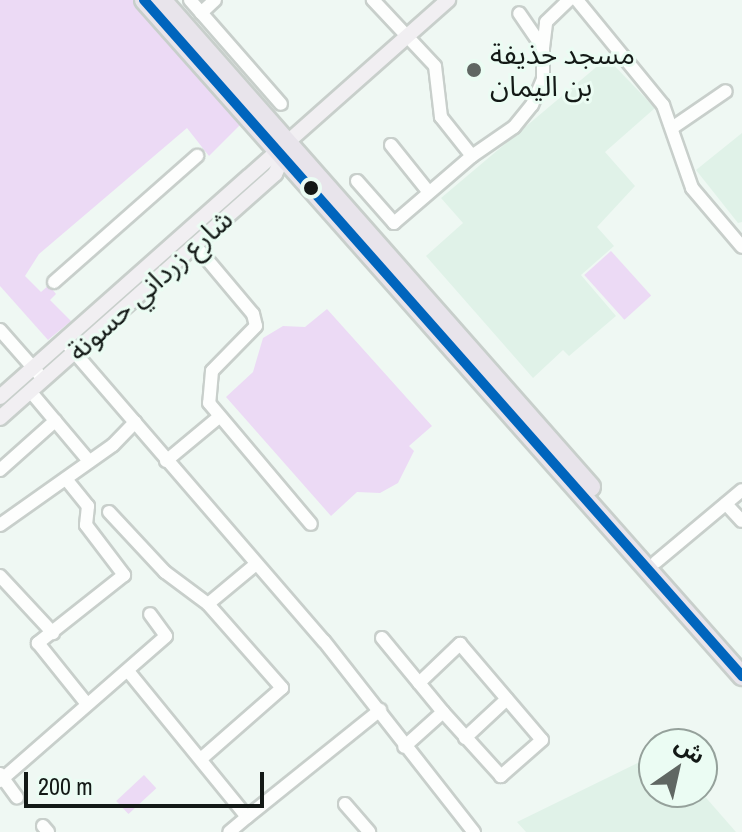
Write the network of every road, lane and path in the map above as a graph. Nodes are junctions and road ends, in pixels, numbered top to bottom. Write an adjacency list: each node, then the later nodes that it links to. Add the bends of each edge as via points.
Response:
1 (144, 0): 17 (highway)
2 (162, 0): 17 (highway)
3 (190, 0): 9 (street)
4 (215, 0): 9 (street)
5 (373, 0): 11 (street)
6 (448, 0): 11 (main road, شارع زرداني حسونة)
7 (569, 0): 12 (street, via 546,22)
8 (577, 0): 15 (street, via 652,88)
9 (201, 13): 14 (street)
10 (519, 13): 12 (street)
11 (409, 35): 17 (main road, شارع زرداني حسونة); 19 (street, via 435,66 441,117)
12 (543, 48): 19 (street, via 543,79 532,105 514,127)
13 (726, 91): 15 (street)
14 (281, 104)
15 (672, 128): 23 (street, via 692,188)
16 (391, 145): 21 (street)
17 (282, 152): 22 (main road, شارع زرداني حسونة); 24 (main road, شارع زرداني حسونة); 41 (highway)
18 (197, 156): 26 (street)
19 (472, 156): 21 (street)
20 (357, 181): 21 (street, via 394,223)
21 (427, 190)
22 (185, 232): 24 (main road); 28 (main road, شارع زرداني حسونة)
23 (737, 232): 25 (street)
24 (195, 245): 28 (main road, شارع زرداني حسونة); 33 (street, via 253,314 256,326 212,371 207,393)
25 (742, 247)
26 (54, 282)
27 (0, 330): 29 (street)
28 (69, 346): 29 (main road, شارع زرداني حسونة); 30 (main road, شارع زرداني حسونة); 36 (street)
29 (33, 368): 30 (street); 32 (main road, شارع زرداني حسونة)
30 (43, 379): 31 (main road, شارع زرداني حسونة)
31 (30, 391): 34 (main road, شارع زرداني حسونة); 35 (street)
32 (0, 397)
33 (219, 417): 38 (street); 46 (street)
34 (0, 418)
35 (55, 421): 37 (street); 39 (street)
36 (135, 422): 37 (street); 38 (street)
37 (89, 461): 40 (street)
38 (166, 461): 49 (street)
39 (0, 470)
40 (66, 479): 47 (street); 53 (street, via 88,506 86,525 124,575)
41 (577, 480): 48 (highway); 54 (highway)
42 (742, 490): 43 (street)
43 (726, 504): 45 (street); 48 (street)
44 (109, 512): 51 (street)
45 (742, 521)
46 (311, 524)
47 (0, 525)
48 (656, 562): 54 (highway)
49 (256, 564): 51 (street); 62 (street)
50 (0, 576): 53 (street)
51 (208, 604): 66 (street, via 282,688)
52 (150, 614): 57 (street, via 166,636)
53 (53, 633): 61 (street, via 38,643)
54 (714, 635): 56 (highway); 58 (highway)
55 (382, 638): 59 (street)
56 (742, 657)
57 (128, 671): 61 (street); 66 (street)
58 (742, 676)
59 (419, 683): 60 (street, via 460,644); 63 (street)
60 (507, 699): 64 (street); 64 (street, via 542,740 501,776)
61 (86, 703): 67 (street)
62 (380, 710): 65 (street); 70 (street)
63 (443, 712): 64 (street); 65 (street)
64 (465, 738)
65 (404, 747): 73 (street)
66 (201, 759): 70 (street)
67 (1, 778): 68 (street)
68 (17, 797)
69 (345, 804): 72 (street)
70 (247, 817): 71 (street)
71 (229, 832)
72 (369, 832)
73 (474, 832)

